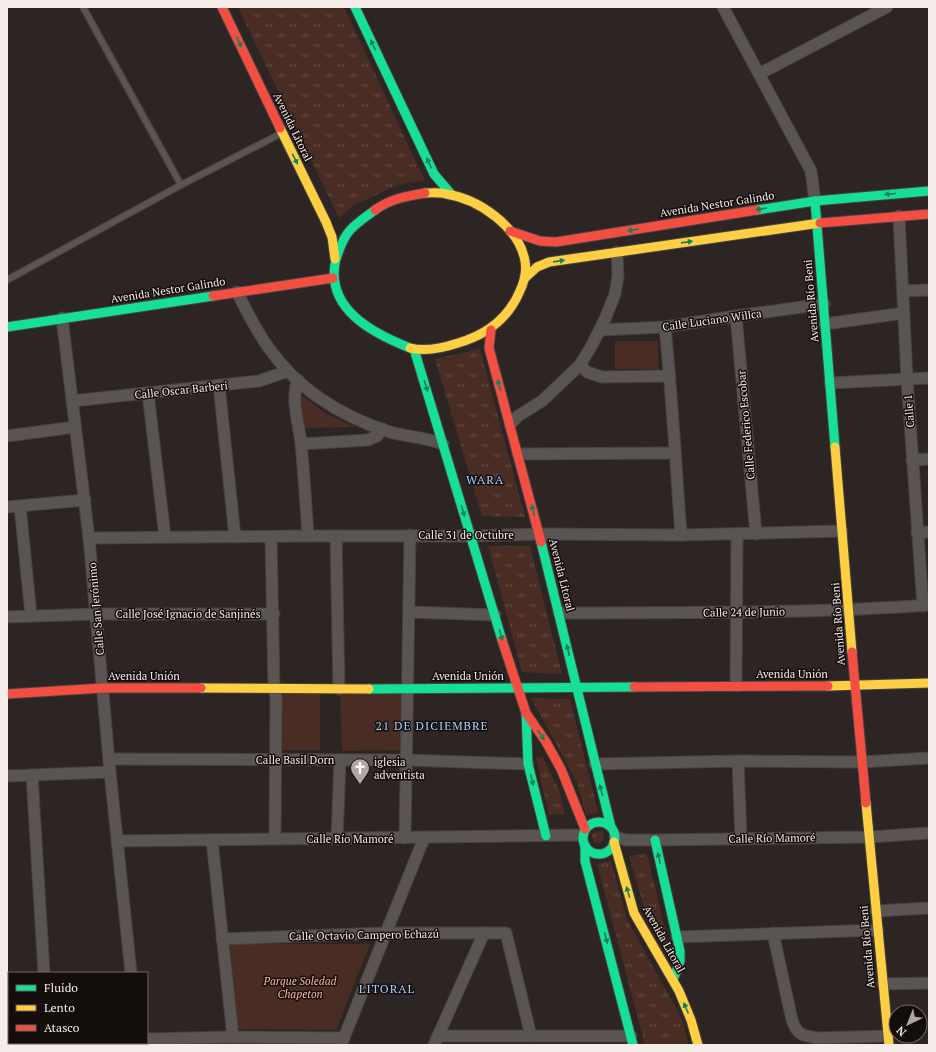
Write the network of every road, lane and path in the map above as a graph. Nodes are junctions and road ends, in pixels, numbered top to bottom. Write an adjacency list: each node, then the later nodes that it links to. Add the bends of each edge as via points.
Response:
1 (83, 7): 8 (lane)
2 (222, 7): 7 (main road, Avenida Litoral, one-way to 7)
3 (355, 7): 10 (main road, one-way to 3, via 434,174)
4 (723, 7): 6 (street)
5 (887, 7): 6 (street)
6 (759, 74): 11 (street, via 812,171)
7 (282, 133): 8 (lane); 17 (main road, Avenida Litoral, one-way to 17, via 326,222 332,237)
8 (181, 185): 20 (lane)
9 (929, 191): 11 (main road, Avenida Nestor Galindo, one-way to 11)
10 (451, 194): 15 (main road, via 486,209); 17 (main road, via 425,193 388,202 356,224 344,237)
11 (815, 201): 14 (main road, Avenida Río Beni); 15 (main road, Avenida Nestor Galindo, one-way to 15, via 556,242 540,241)
12 (929, 214): 13 (main road)
13 (899, 216): 14 (main road); 22 (street, Calle 1)
14 (817, 223): 16 (main road, one-way to 14); 24 (main road, Avenida Río Beni)
15 (510, 231): 19 (main road, via 524,256)
16 (617, 252): 19 (main road, one-way to 16, via 537,266 549,262); 32 (street, via 618,276 615,294)
17 (335, 259): 18 (main road)
18 (333, 278): 23 (main road, Avenida Nestor Galindo); 33 (main road, via 338,297 354,317 371,330)
19 (525, 278): 31 (main road, via 510,311)
20 (7, 280)
21 (929, 290): 22 (street)
22 (903, 291): 25 (street, Calle 1)
23 (237, 292): 27 (main road, Avenida Nestor Galindo); 35 (street, via 267,346)
24 (824, 304): 26 (street, Calle Luciano Willca); 28 (main road, Avenida Río Beni)
25 (904, 313): 28 (street); 38 (street, Calle 1)
26 (736, 316): 30 (street, Calle Luciano Willca); 61 (street, Calle Federico Escobar)
27 (62, 318): 29 (main road, Avenida Nestor Galindo); 43 (street, Calle San Jerónimo)
28 (825, 324): 40 (main road, Avenida Río Beni)
29 (7, 327)
30 (665, 328): 32 (street, Calle Luciano Willca); 36 (street)
31 (491, 330): 33 (main road, via 470,340 441,348); 44 (main road, Avenida Litoral, one-way to 31, via 489,348)
32 (600, 330): 34 (street)
33 (414, 349): 49 (main road, one-way to 49)
34 (580, 365): 36 (street, via 587,372 602,377); 44 (street, via 542,401 518,416)
35 (288, 371): 39 (street); 41 (street, Calle Oscar Barberi, via 259,381)
36 (670, 376): 50 (street)
37 (929, 378): 38 (street)
38 (906, 379): 40 (street); 53 (street, Calle 1)
39 (298, 380): 46 (street, via 309,391 344,414); 48 (street, via 294,397)
40 (830, 383): 57 (main road, Avenida Río Beni)
41 (220, 385): 42 (street, Calle Oscar Barberi); 69 (street)
42 (148, 393): 43 (street, Calle Oscar Barberi); 68 (street)
43 (72, 401): 45 (street, Calle San Jerónimo)
44 (510, 425): 51 (main road, Avenida Litoral)
45 (75, 427): 47 (street); 54 (street, Calle San Jerónimo)
46 (383, 429): 48 (street, via 377,436 368,440); 49 (street)
47 (7, 436)
48 (301, 444): 65 (street)
49 (443, 444): 67 (main road, one-way to 67)
50 (674, 453): 51 (street); 63 (street)
51 (518, 454): 60 (main road, Avenida Litoral, one-way to 51)
52 (929, 459): 53 (street)
53 (912, 460): 59 (street, Calle 1)
54 (85, 500): 55 (street); 71 (street, Calle San Jerónimo)
55 (20, 506): 56 (street); 80 (street)
56 (7, 507)
57 (842, 531): 61 (street, Calle 31 de Octubre); 73 (main road, Avenida Río Beni)
58 (929, 532): 59 (street)
59 (917, 533): 72 (street, Calle 1)
60 (539, 534): 63 (street, Calle 31 de Octubre); 67 (street, Calle 31 de Octubre); 76 (main road, Avenida Litoral)
61 (756, 534): 64 (street, Calle 31 de Octubre)
62 (410, 535): 66 (street, Calle 31 de Octubre); 67 (street, Calle 31 de Octubre); 74 (street)
63 (682, 535): 64 (street, Calle 31 de Octubre)
64 (737, 535): 75 (street)
65 (308, 536): 66 (street, Calle 31 de Octubre); 70 (street, Calle 31 de Octubre)
66 (336, 536): 90 (street)
67 (471, 536): 79 (main road)
68 (165, 537): 69 (street, Calle 31 de Octubre); 71 (street, Calle 31 de Octubre)
69 (235, 537): 70 (street, Calle 31 de Octubre)
70 (271, 537): 78 (street)
71 (89, 538): 77 (street, Calle San Jerónimo)
72 (926, 605): 73 (street, Calle 24 de Junio)
73 (849, 610): 75 (street, Calle 24 de Junio); 84 (main road, Avenida Río Beni)
74 (409, 612): 79 (street); 87 (street)
75 (736, 612): 76 (street, Calle 24 de Junio); 83 (street)
76 (559, 613): 89 (main road, Avenida Litoral, one-way to 76)
77 (95, 614): 78 (street, Calle José Ignacio de Sanjinés); 80 (street, Calle José Ignacio de Sanjinés); 85 (street, Calle San Jerónimo)
78 (274, 614): 86 (street)
79 (495, 615): 88 (main road, one-way to 88)
80 (31, 616): 81 (street, Calle José Ignacio de Sanjinés)
81 (7, 617)
82 (929, 683): 84 (main road, Avenida Unión)
83 (736, 686): 84 (main road, Avenida Unión); 89 (main road, Avenida Unión)
84 (854, 686): 99 (main road, Avenida Río Beni)
85 (103, 688): 86 (main road, Avenida Unión); 91 (main road, Avenida Unión); 94 (street, Calle San Jerónimo)
86 (274, 688): 90 (main road, Avenida Unión); 95 (street)
87 (408, 688): 88 (main road, Avenida Unión); 90 (main road, Avenida Unión); 97 (street)
88 (517, 688): 89 (main road, Avenida Unión); 92 (main road)
89 (576, 688): 101 (main road, Avenida Litoral)
90 (339, 689)
91 (7, 694)
92 (526, 713): 100 (main road); 108 (main road, one-way to 108, via 561,769)
93 (929, 758): 99 (street)
94 (109, 759): 95 (street, Calle Basil Dorn); 102 (street, Calle San Jerónimo)
95 (276, 760): 96 (street, Calle Basil Dorn); 112 (street)
96 (340, 760): 97 (street, Calle Basil Dorn); 113 (street)
97 (406, 760): 100 (street, Calle Basil Dorn); 110 (street)
98 (738, 762): 99 (street); 101 (street); 114 (street)
99 (862, 762): 109 (main road, Avenida Río Beni)
100 (528, 764): 106 (main road, one-way to 106)
101 (595, 764): 107 (main road, Avenida Litoral, one-way to 101)
102 (110, 772): 103 (street); 117 (street, Calle San Jerónimo)
103 (32, 775): 104 (street); 126 (street)
104 (7, 776)
105 (929, 833): 109 (street, Calle Río Mamoré)
106 (546, 836): 108 (street, Calle Río Mamoré); 111 (street, Calle Río Mamoré)
107 (614, 836): 108 (main road, via 608,824 597,821 592,823); 108 (main road, via 608,851 604,853 593,853 588,850); 116 (street, Calle Río Mamoré, via 626,840); 128 (main road, Avenida Litoral, one-way to 107, via 634,913)
108 (584, 837): 134 (main road, one-way to 134, via 586,862)
109 (870, 837): 114 (street, Calle Río Mamoré); 119 (main road, Avenida Río Beni)
110 (405, 838): 111 (street, Calle Río Mamoré); 113 (street, Calle Río Mamoré)
111 (424, 838): 121 (street)
112 (275, 839): 113 (street, Calle Río Mamoré); 115 (street, Calle Río Mamoré)
113 (337, 839)
114 (741, 839): 116 (street, Calle Río Mamoré)
115 (212, 840): 117 (street, Calle Río Mamoré); 125 (street)
116 (655, 840): 124 (main road, one-way to 116)
117 (117, 841): 127 (street, Calle San Jerónimo)
118 (929, 908): 119 (street)
119 (876, 911): 120 (main road, Avenida Río Beni)
120 (878, 930): 123 (street); 130 (main road, Avenida Río Beni)
121 (387, 933): 122 (street, Calle Octavio Campero Echazú); 125 (street, Calle Octavio Campero Echazú); 135 (street)
122 (484, 933): 131 (street, Calle Octavio Campero Echazú, via 506,933); 136 (street)
123 (773, 933): 124 (street); 137 (street, via 792,1020 800,1034 818,1038)
124 (677, 937): 128 (main road, via 680,961)
125 (222, 939): 132 (street)
126 (44, 972)
127 (131, 972)
128 (673, 980): 138 (main road, Avenida Litoral, one-way to 128, via 691,1020)
129 (929, 983): 130 (street)
130 (883, 984): 137 (main road, Avenida Río Beni)
131 (531, 1036): 134 (street); 136 (street)
132 (233, 1038): 133 (street); 135 (street)
133 (148, 1039)
134 (632, 1040)
135 (343, 1041)
136 (436, 1041)
137 (888, 1041)
138 (698, 1045)

